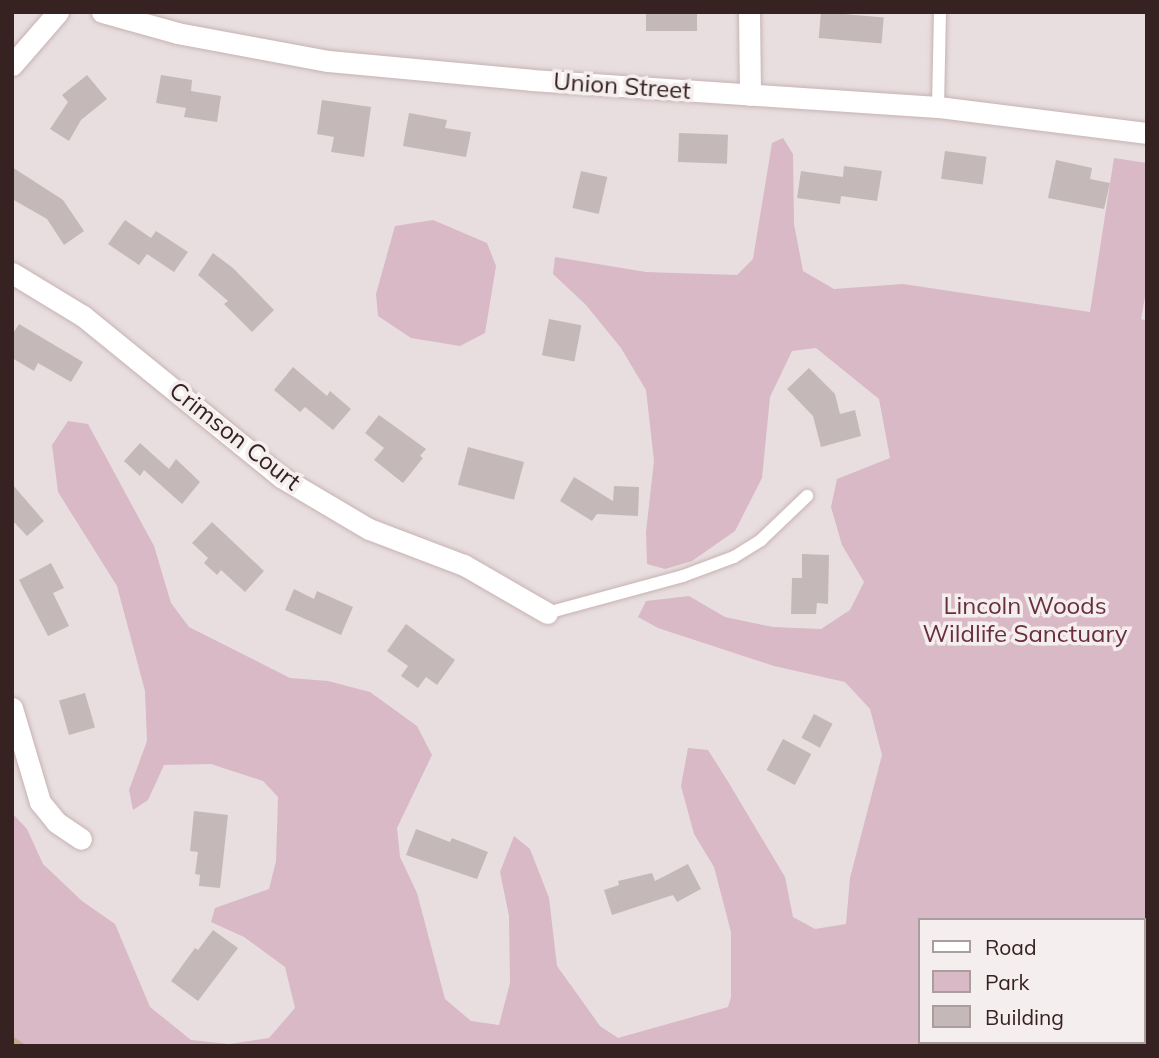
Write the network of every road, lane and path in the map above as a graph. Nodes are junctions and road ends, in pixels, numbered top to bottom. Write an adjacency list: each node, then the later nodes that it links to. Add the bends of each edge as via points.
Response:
1 (58, 12): 5 (main road)
2 (102, 12): 6 (main road, Union Street, via 177,33 328,61)
3 (749, 12): 6 (main road)
4 (940, 12): 7 (lane)
5 (12, 65)
6 (750, 95): 7 (main road, Union Street)
7 (938, 107): 8 (main road, Union Street)
8 (1147, 133)
9 (12, 273): 11 (main road, Crimson Court, via 83,316 281,477 369,529 464,565)
10 (807, 496): 11 (lane, via 761,540 734,557 683,576)
11 (547, 613)
12 (12, 708): 13 (main road, via 40,802 56,822)
13 (81, 839)

